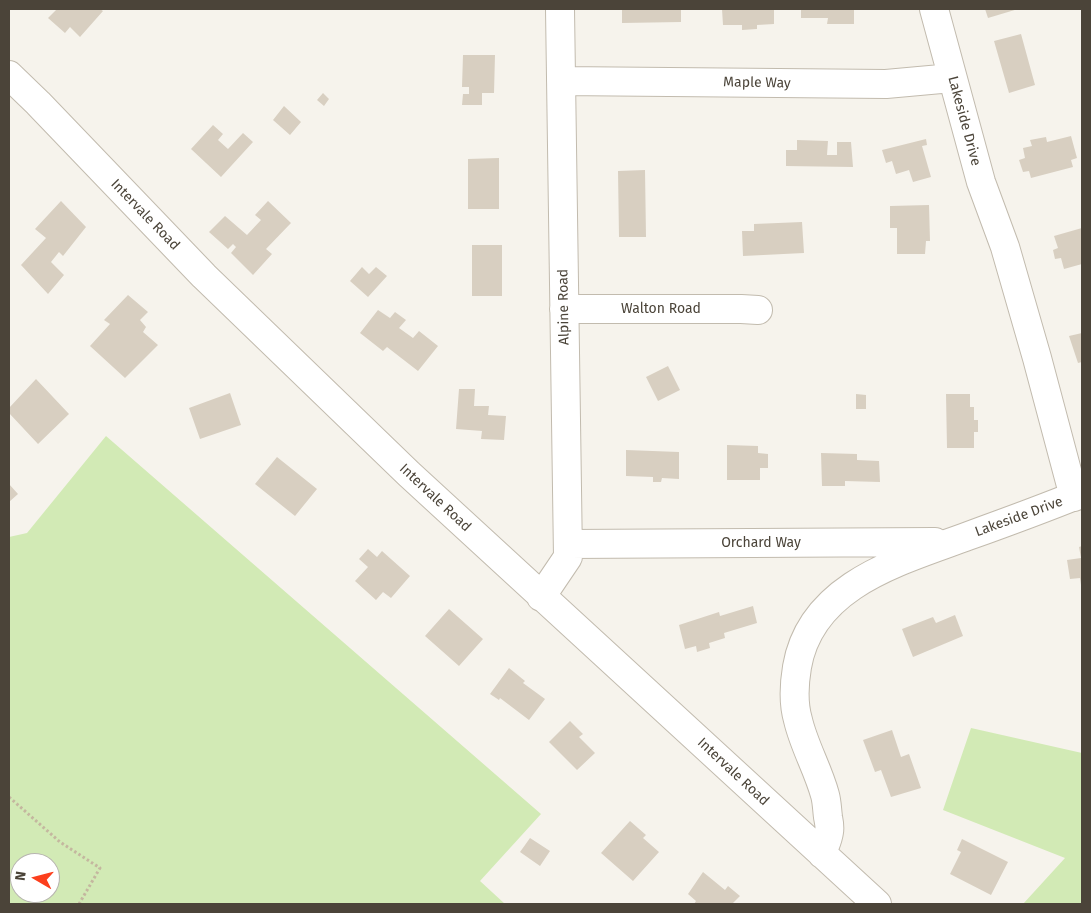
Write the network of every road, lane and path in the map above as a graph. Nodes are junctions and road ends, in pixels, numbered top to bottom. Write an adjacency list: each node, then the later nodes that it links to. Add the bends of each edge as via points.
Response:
1 (560, 9): 5 (street, Alpine Road)
2 (934, 9): 4 (street, Lakeside Drive)
3 (9, 75): 11 (street, Intervale Road, via 212,283)
4 (952, 78): 5 (street, Maple Way, via 886,84); 8 (street, Lakeside Drive)
5 (561, 81): 6 (street, Alpine Road)
6 (564, 309): 7 (street, Walton Road); 10 (street, Alpine Road)
7 (758, 310)
8 (1078, 495): 9 (street, Lakeside Drive)
9 (954, 542): 10 (street, Orchard Way); 13 (street, Lakeside Drive, via 908,558 848,588 815,621 804,643 794,685 796,714 826,796 830,832)
10 (568, 544): 11 (street, Alpine Road, via 568,557)
11 (541, 597): 13 (street, Intervale Road)
12 (9, 797): 14 (path, via 60,842 100,868)
13 (822, 854): 15 (street, Intervale Road)
14 (79, 904)
15 (877, 904)

